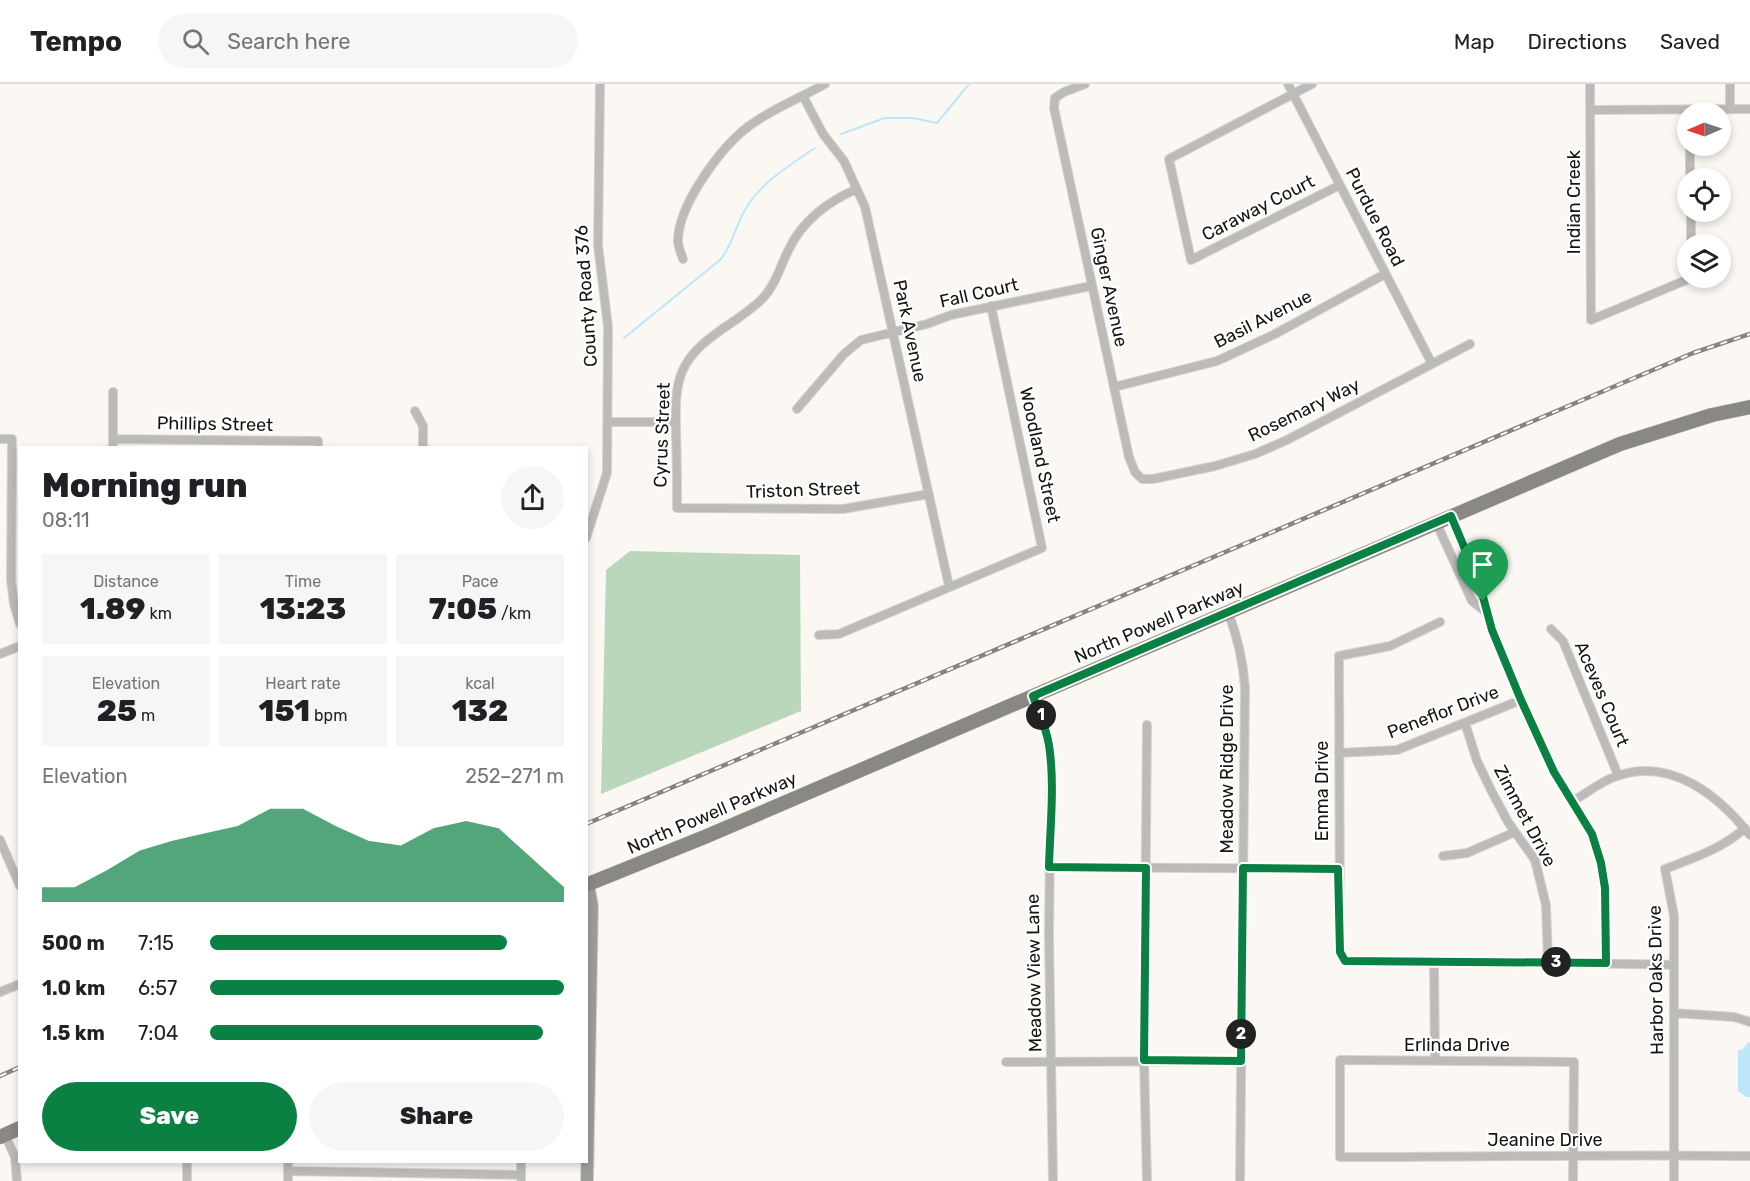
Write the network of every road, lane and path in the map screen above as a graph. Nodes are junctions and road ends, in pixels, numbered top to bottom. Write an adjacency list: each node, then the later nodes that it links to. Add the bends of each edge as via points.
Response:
1 (600, 84): 30 (street, County Road 376, via 598,245 608,327)
2 (825, 84): 9 (street)
3 (1085, 84): 20 (street, Ginger Avenue, via 1055,98 1056,122)
4 (1288, 84): 8 (street, Purdue Road)
5 (1312, 84): 8 (street)
6 (1590, 84): 13 (street, Indian Creek)
7 (1730, 84): 10 (street)
8 (1294, 94): 15 (street, Purdue Road); 15 (street, Caraway Court, via 1169,159 1191,260)
9 (803, 96): 16 (street, Park Avenue); 17 (street, via 763,116 720,154 697,188 681,226 678,240)
10 (1730, 102)
11 (1731, 109): 12 (street)
12 (1750, 109)
13 (1591, 110): 14 (street); 19 (street, Indian Creek, via 1591,320)
14 (1677, 110)
15 (1341, 184): 18 (street, Purdue Road)
16 (857, 189): 22 (street, Park Avenue, via 870,225); 31 (street, Cyrus Street, via 827,204 803,226 765,297 688,360 678,384)
17 (683, 259)
18 (1385, 274): 24 (street, Purdue Road); 25 (street, Basil Avenue, via 1217,361)
19 (1677, 284)
20 (1091, 286): 21 (street, Fall Court); 25 (street, Ginger Avenue)
21 (991, 306): 22 (street, Fall Court); 43 (street, Woodland Street, via 1042,548)
22 (894, 332): 28 (street, Fall Court, via 853,345); 38 (street, Park Avenue)
23 (1470, 344): 24 (street, Rosemary Way)
24 (1432, 364): 37 (street, Rosemary Way, via 1255,454 1215,466)
25 (1114, 387): 37 (street, Ginger Avenue, via 1129,457)
26 (113, 392): 33 (street)
27 (1750, 407): 40 (main road, North Powell Parkway, via 1620,444)
28 (797, 409)
29 (415, 411): 36 (street, via 423,426)
30 (608, 422): 31 (street); 42 (street, County Road 376, via 607,472)
31 (676, 422): 39 (street, Cyrus Street)
32 (0, 439): 46 (street, via 12,439 11,580)
33 (113, 443): 34 (street, Phillips Street)
34 (215, 444): 35 (street, Phillips Street)
35 (318, 444)
36 (423, 446)
37 (1142, 479)
38 (929, 494): 39 (street, Triston Street, via 843,509); 43 (street, Park Avenue)
39 (677, 508)
40 (1451, 516): 41 (main road, North Powell Parkway); 45 (street, via 1479,582)
41 (1436, 522): 44 (main road, North Powell Parkway); 45 (street, via 1472,601)
42 (588, 532)
43 (949, 586): 49 (street, via 839,634)
44 (1228, 612): 52 (main road, North Powell Parkway); 65 (street, Meadow Ridge Drive, via 1239,641 1245,687)
45 (1486, 612): 53 (street)
46 (18, 617)
47 (1440, 622): 56 (street, Emma Drive, via 1390,646 1339,656)
48 (1551, 629): 57 (street, Aceves Court, via 1563,641)
49 (819, 635)
50 (18, 647): 51 (street)
51 (0, 654)
52 (1033, 696): 63 (street, Meadow View Lane, via 1044,724 1051,764); 68 (main road, North Powell Parkway, via 707,836)
53 (1521, 700): 54 (street, Peneflor Drive); 58 (street, via 1554,772)
54 (1465, 723): 56 (street, Peneflor Drive, via 1397,750); 60 (street, Zimmet Drive, via 1477,761)
55 (1147, 725): 64 (street)
56 (1340, 753): 66 (street, Emma Drive)
57 (1618, 775): 58 (street); 59 (street, via 1645,771 1676,775 1717,799)
58 (1573, 801): 72 (street, via 1592,834 1601,863)
59 (1747, 831): 73 (street, Harbor Oaks Drive, via 1703,855 1665,869 1674,916)
60 (1515, 832): 62 (street, via 1467,853); 70 (street, Zimmet Drive, via 1535,860 1542,882)
61 (0, 840): 67 (street)
62 (1443, 856)
63 (1049, 867): 64 (street); 82 (street, Meadow View Lane)
64 (1146, 868): 65 (street); 78 (street)
65 (1243, 868): 66 (street); 79 (street, Meadow Ridge Drive)
66 (1338, 869): 71 (street, Emma Drive, via 1340,952 1345,961)
67 (18, 881)
68 (588, 883)
69 (588, 888): 98 (street, via 592,906)
70 (1548, 962): 71 (street); 72 (street)
71 (1434, 963): 80 (street)
72 (1606, 963): 73 (street)
73 (1673, 965): 76 (street, Harbor Oaks Drive)
74 (18, 985): 75 (street)
75 (0, 993)
76 (1674, 1012): 77 (street); 86 (street, Harbor Oaks Drive)
77 (1750, 1022)
78 (1144, 1060): 79 (street); 82 (street); 100 (street)
79 (1241, 1061): 101 (street, Meadow Ridge Drive)
80 (1435, 1061): 85 (street, Erlinda Drive, via 1574,1062); 88 (street, Erlinda Drive, via 1340,1060)
81 (1006, 1062): 82 (street)
82 (1051, 1062): 99 (street, Meadow View Lane)
83 (18, 1129): 84 (main road)
84 (2, 1136): 95 (street, via 15,1157)
85 (1574, 1156): 86 (street, Jeanine Drive); 88 (street, Jeanine Drive); 102 (street)
86 (1674, 1156): 87 (street, Jeanine Drive); 103 (street, Harbor Oaks Drive)
87 (1750, 1156)
88 (1340, 1158)
89 (187, 1163): 96 (street)
90 (288, 1163): 92 (street)
91 (386, 1163): 93 (street)
92 (288, 1171): 93 (street); 97 (street)
93 (386, 1172): 94 (street)
94 (521, 1178)
95 (18, 1181)
96 (187, 1181)
97 (288, 1181)
98 (588, 1181)
99 (1053, 1181)
100 (1147, 1181)
101 (1240, 1181)
102 (1573, 1181)
103 (1674, 1181)

